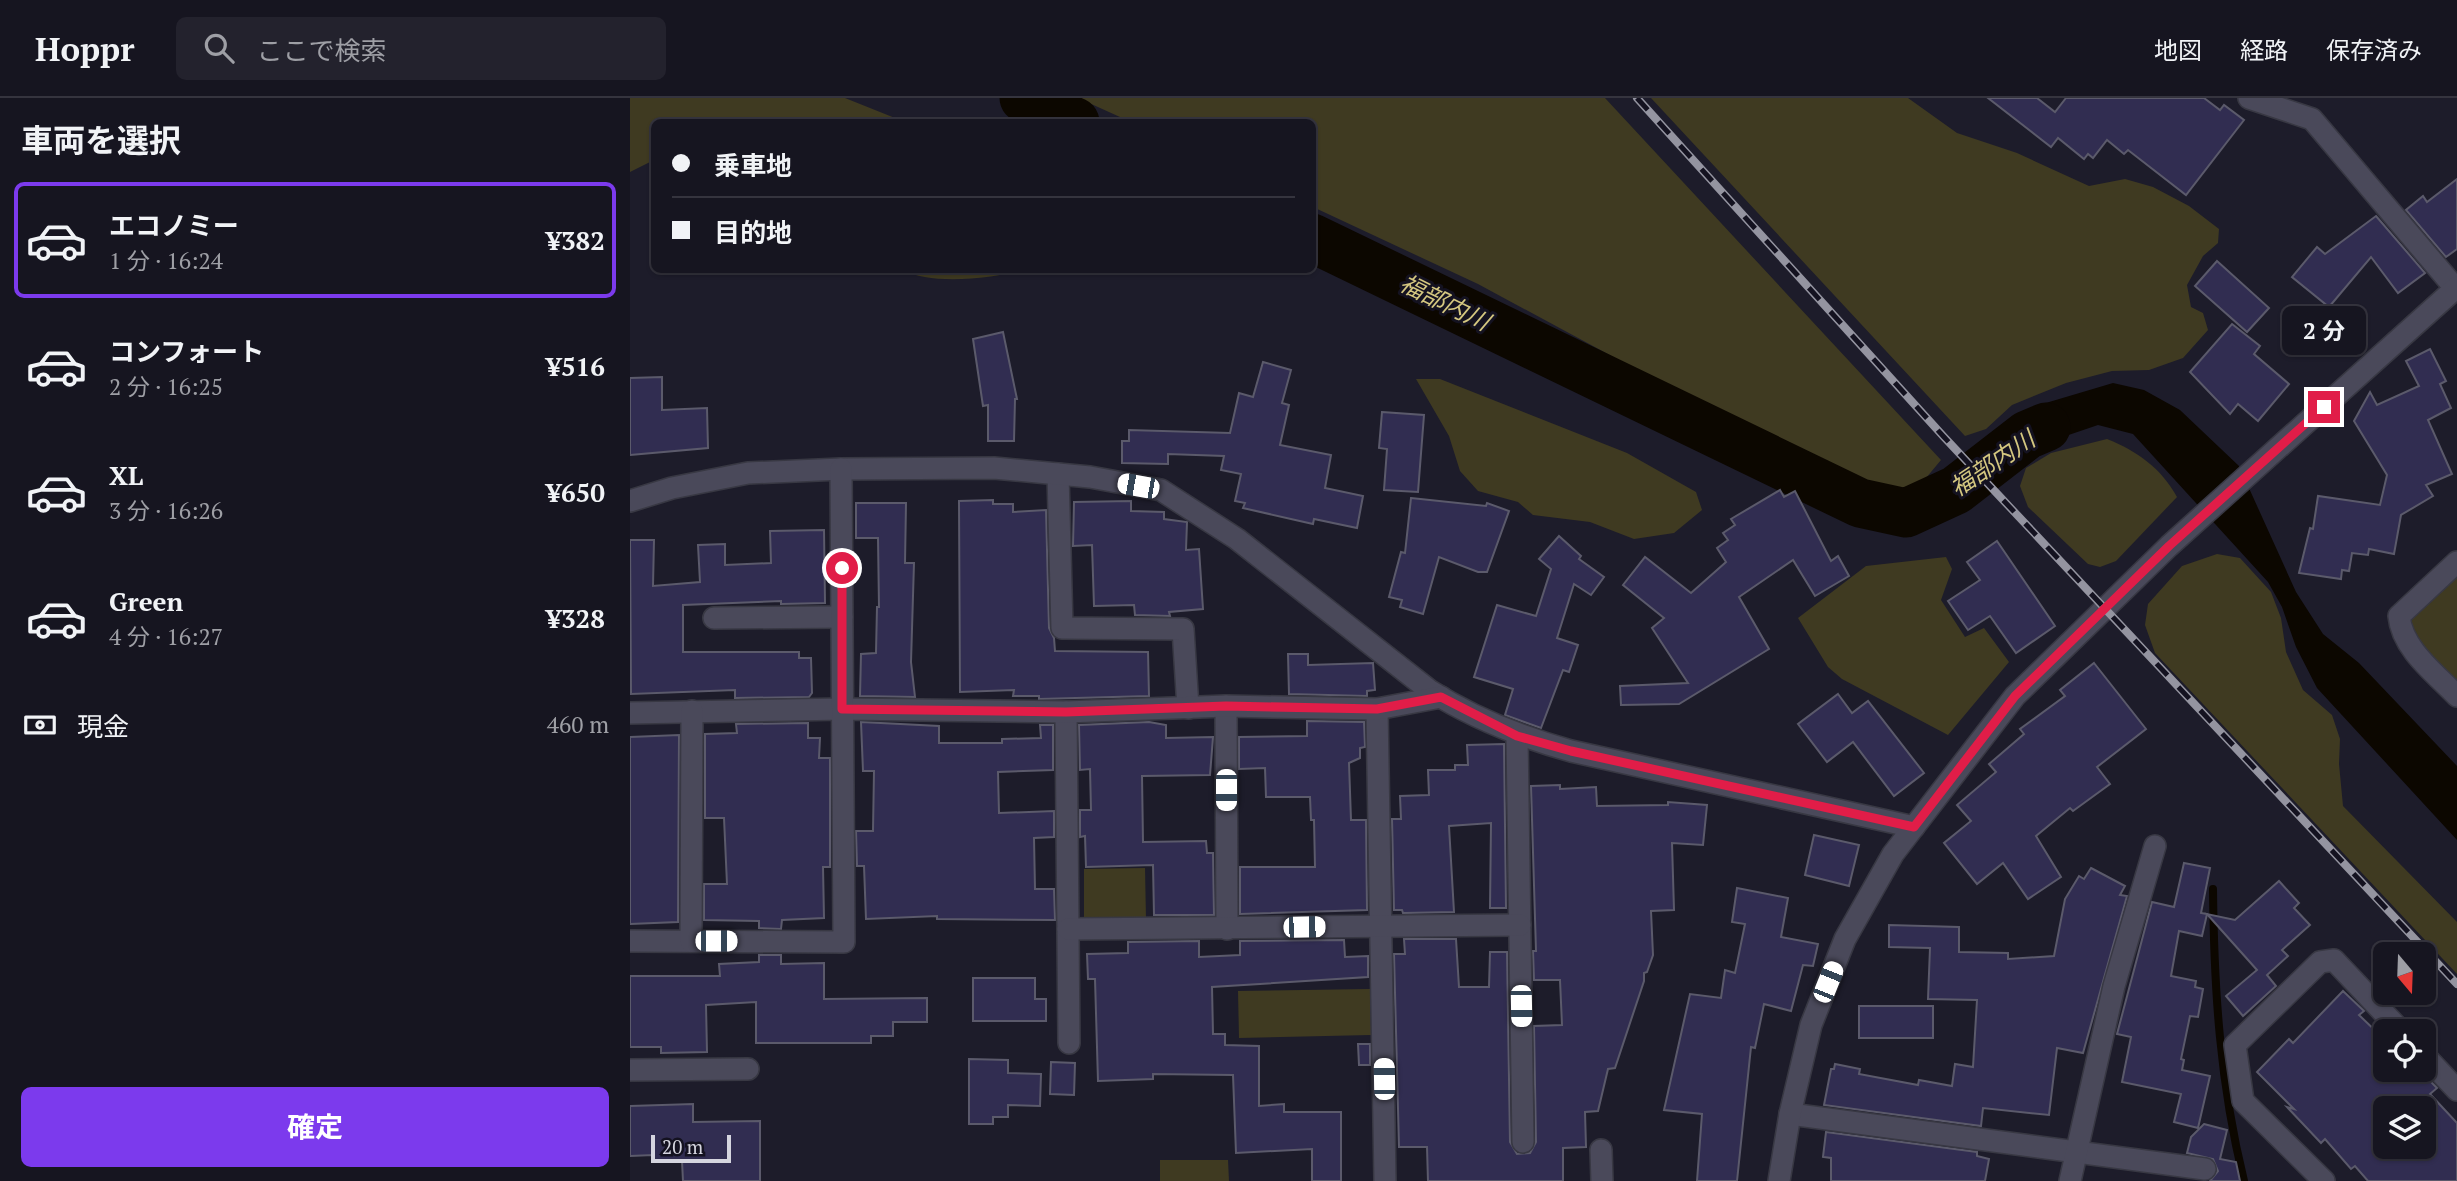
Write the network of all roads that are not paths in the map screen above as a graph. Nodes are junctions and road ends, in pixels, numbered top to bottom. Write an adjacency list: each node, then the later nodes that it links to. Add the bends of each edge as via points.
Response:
1 (2249, 98): 2 (street, via 2312,119)
2 (2456, 287): 19 (street, via 2169,546 2015,696)
3 (841, 468): 4 (street, via 994,468); 5 (street, via 748,473); 7 (street)
4 (1058, 474): 10 (street, via 1161,490 1237,539); 12 (street, via 1062,628 1183,629)
5 (630, 501)
6 (2457, 562): 9 (street, via 2399,616 2409,646)
7 (842, 617): 8 (street); 13 (street)
8 (714, 618)
9 (2457, 696)
10 (1441, 697): 14 (street); 18 (street)
11 (1226, 706): 12 (street); 14 (street); 24 (street)
12 (1188, 708): 16 (street)
13 (842, 709): 15 (street); 16 (street); 26 (street, via 844,942)
14 (1377, 709): 22 (street)
15 (692, 711): 17 (street); 26 (street)
16 (1066, 712): 23 (street)
17 (630, 713)
18 (1517, 736): 19 (street); 21 (street)
19 (1914, 827): 33 (street, via 1893,854 1845,939 1811,1025)
20 (2155, 846): 36 (street, via 2114,986)
21 (1520, 925): 22 (street); 34 (street)
22 (1381, 926): 24 (street); 38 (street)
23 (1068, 929): 24 (street); 28 (street)
24 (1227, 929)
25 (630, 941): 26 (street)
26 (691, 941)
27 (2390, 1019): 42 (street, via 2334,960 2320,962 2235,1045 2243,1101)
28 (1069, 1043)
29 (2436, 1068): 32 (street)
30 (748, 1069): 31 (street)
31 (630, 1070)
32 (2457, 1090)
33 (1790, 1114): 36 (street); 40 (street)
34 (1523, 1142)
35 (1601, 1150): 39 (street)
36 (2077, 1152): 37 (street); 41 (street)
37 (2205, 1169)
38 (1385, 1181)
39 (1602, 1181)
40 (1779, 1181)
41 (2070, 1181)
42 (2324, 1181)

